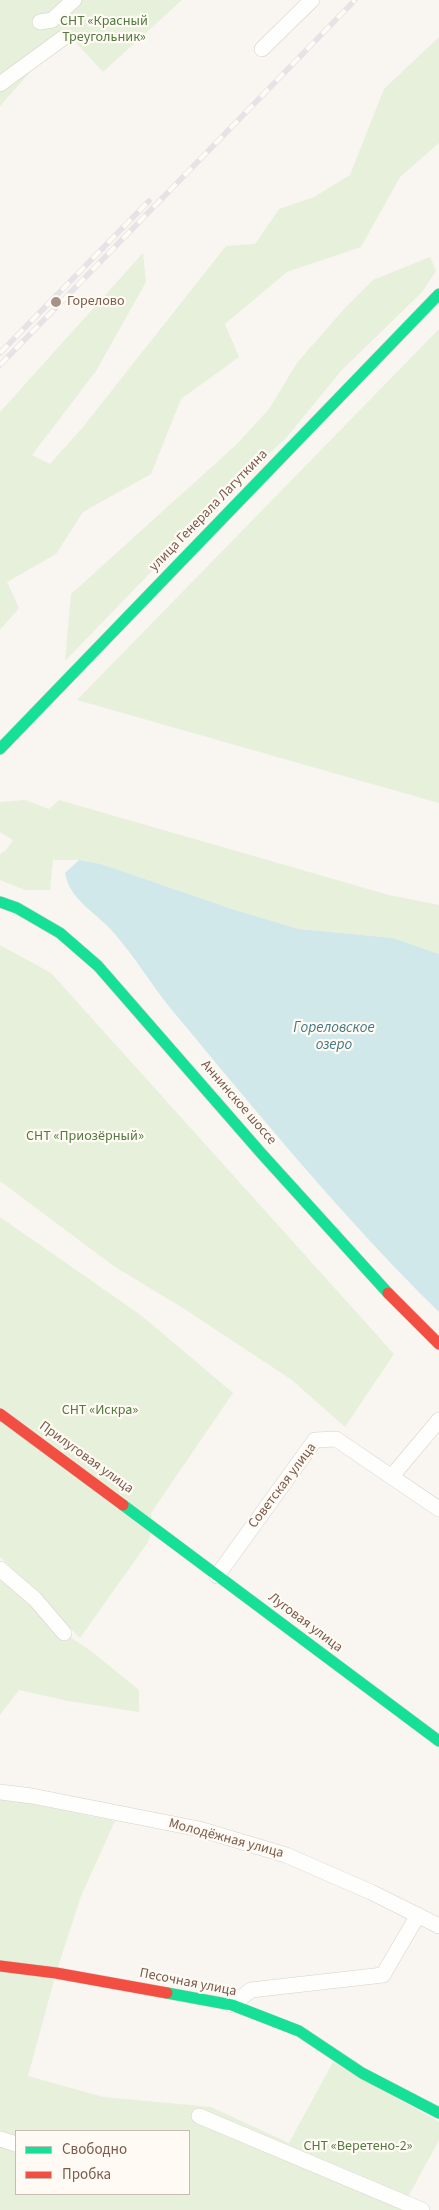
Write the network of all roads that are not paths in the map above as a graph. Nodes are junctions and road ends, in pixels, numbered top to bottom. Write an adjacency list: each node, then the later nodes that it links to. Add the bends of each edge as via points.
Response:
1 (74, 0): 3 (street, via 52,20)
2 (312, 0): 5 (street)
3 (40, 22)
4 (62, 38): 6 (street)
5 (262, 49)
6 (0, 84)
7 (439, 294): 8 (street, улица Генерала Лагуткина)
8 (0, 749)
9 (0, 902): 10 (street, Аннинское шоссе, via 60,933 98,966 370,1273)
10 (439, 1344)
11 (0, 1414): 15 (street, Прилуговая улица)
12 (439, 1420): 13 (street)
13 (392, 1476): 14 (street, Советская улица); 17 (street, Советская улица, via 336,1439 315,1440)
14 (439, 1509)
15 (153, 1527): 17 (street, Луговая улица)
16 (0, 1569): 18 (street, via 34,1599)
17 (217, 1576): 19 (street, Луговая улица)
18 (64, 1633)
19 (439, 1741)
20 (0, 1792): 21 (street, Молодёжная улица, via 199,1829 286,1855)
21 (418, 1915): 22 (street, Молодёжная улица); 24 (street, via 383,1975 251,1990)
22 (439, 1926)
23 (0, 1966): 24 (street, Песочная улица)
24 (232, 2005): 25 (street, Песочная улица, via 299,2031 362,2073)
25 (439, 2113)
26 (198, 2116): 29 (street)
27 (0, 2139): 28 (street)
28 (15, 2144)
29 (422, 2210)

